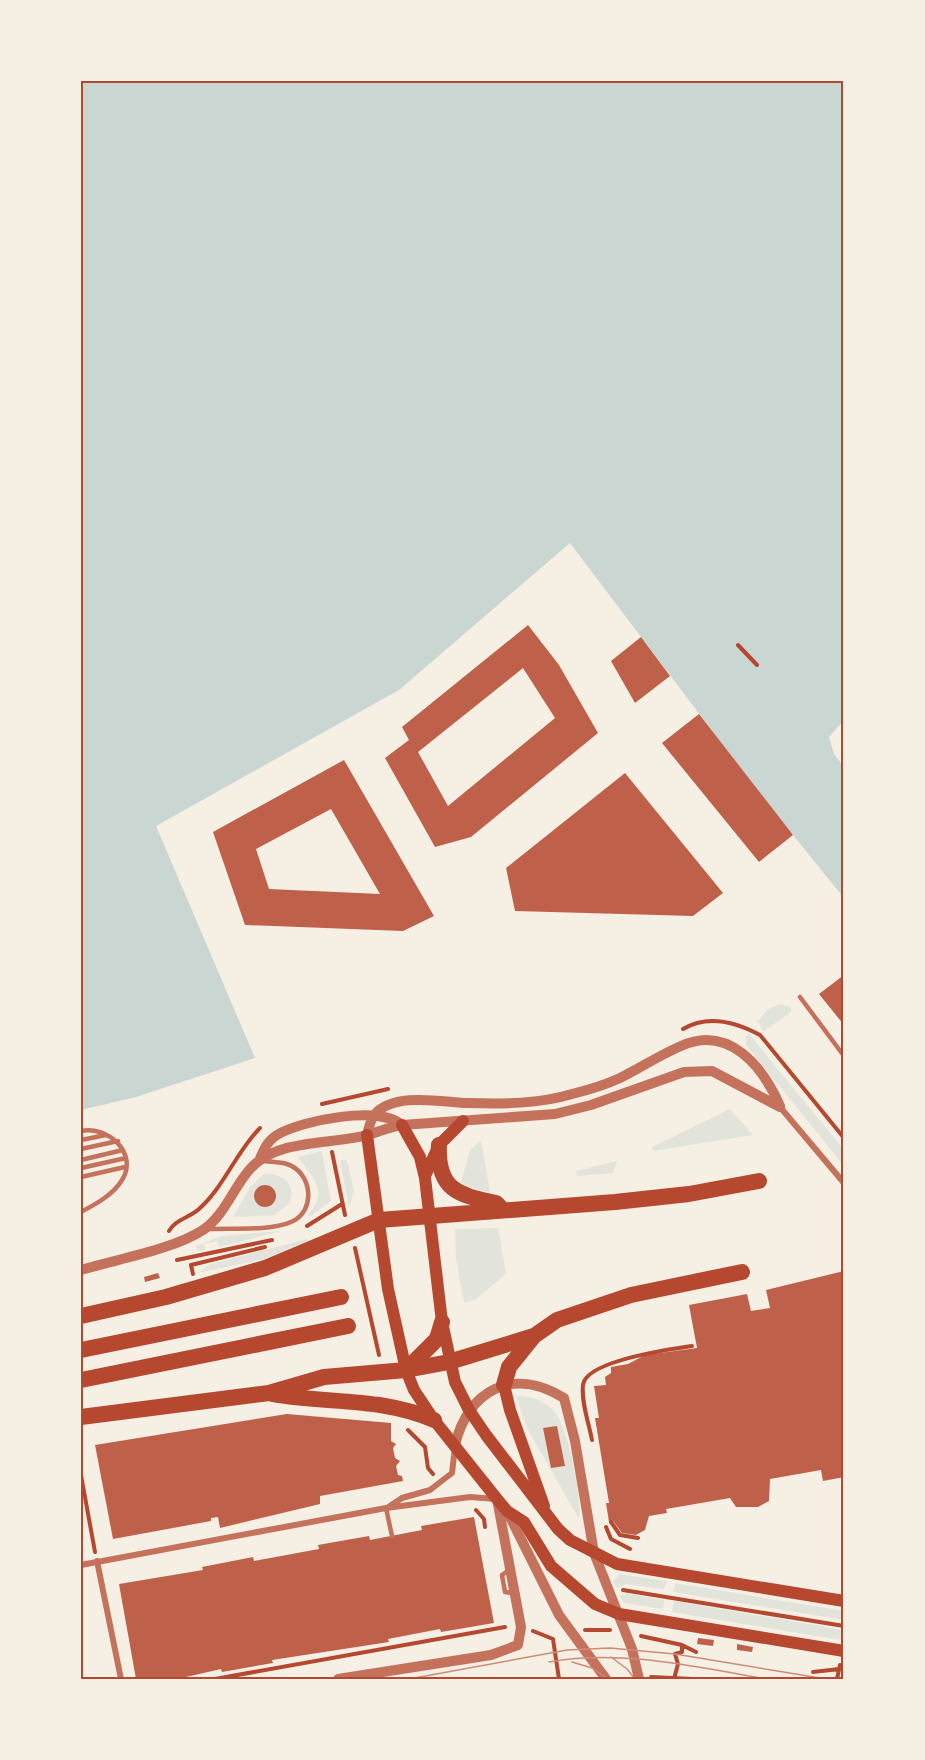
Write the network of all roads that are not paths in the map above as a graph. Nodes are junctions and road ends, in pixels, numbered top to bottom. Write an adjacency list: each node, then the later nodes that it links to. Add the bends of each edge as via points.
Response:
1 (800, 997): 2 (lane)
2 (844, 1056)
3 (780, 1107): 4 (street, via 769,1082 752,1061 733,1045 701,1040 682,1045 617,1079 571,1095 498,1104 395,1103); 5 (street, via 712,1071 657,1080 555,1114); 23 (street)
4 (374, 1115): 6 (street, via 395,1119); 9 (street); 17 (street, via 305,1124 276,1135 265,1145)
5 (464, 1120): 6 (street); 12 (main road)
6 (402, 1125): 9 (street); 21 (main road, via 420,1157)
7 (81, 1131): 8 (lane)
8 (109, 1134): 10 (lane); 11 (lane)
9 (367, 1135): 17 (street, via 288,1148); 27 (main road)
10 (81, 1140)
11 (118, 1141): 13 (lane); 14 (lane)
12 (439, 1145): 21 (main road); 24 (highway, via 438,1161 444,1181 453,1190 496,1203)
13 (81, 1149)
14 (123, 1150): 15 (lane); 16 (lane)
15 (126, 1158): 18 (lane); 19 (lane)
16 (81, 1160)
17 (258, 1161): 28 (street); 28 (lane, via 288,1164 302,1174 309,1201 304,1211 290,1222 277,1225)
18 (125, 1167): 20 (lane); 25 (lane, via 123,1179 103,1201)
19 (81, 1168)
20 (81, 1177)
21 (424, 1178): 26 (main road)
22 (759, 1181): 24 (highway, via 689,1194)
23 (844, 1183)
24 (503, 1210): 26 (highway)
25 (81, 1212)
26 (427, 1216): 27 (highway); 33 (main road)
27 (379, 1220): 32 (highway, via 265,1268 166,1297); 38 (main road, via 388,1289)
28 (205, 1229): 29 (street, via 168,1245)
29 (81, 1270)
30 (742, 1272): 35 (highway, via 631,1295 557,1320)
31 (341, 1297): 36 (highway)
32 (81, 1316)
33 (442, 1322): 37 (main road); 38 (highway, via 437,1339)
34 (348, 1326): 39 (highway)
35 (534, 1336): 37 (highway); 40 (highway, via 510,1367)
36 (81, 1350)
37 (450, 1362): 38 (highway); 42 (main road)
38 (406, 1370): 41 (highway, via 324,1377); 44 (main road)
39 (81, 1380)
40 (504, 1385): 42 (street, via 486,1394); 49 (main road); 51 (street, via 526,1384 564,1398)
41 (269, 1393): 43 (highway); 44 (highway, via 393,1405)
42 (469, 1410): 45 (street); 49 (main road)
43 (81, 1417)
44 (434, 1420): 45 (main road)
45 (455, 1446): 46 (main road); 47 (street, via 452,1473 430,1490 402,1498)
46 (497, 1499): 47 (street, via 470,1497); 48 (main road); 58 (street, via 516,1594 521,1637 518,1645 491,1654)
47 (386, 1508): 50 (lane); 52 (street)
48 (507, 1511): 55 (main road, via 524,1522 551,1566 595,1604); 59 (street, via 571,1632)
49 (547, 1516): 51 (main road, via 570,1540)
50 (392, 1536)
51 (594, 1553): 54 (main road, via 616,1564); 55 (street)
52 (97, 1561): 53 (street); 57 (street)
53 (81, 1564)
54 (844, 1601)
55 (619, 1614): 56 (main road); 60 (street)
56 (844, 1652)
57 (121, 1679)
58 (338, 1679)
59 (606, 1679)
60 (639, 1679)

